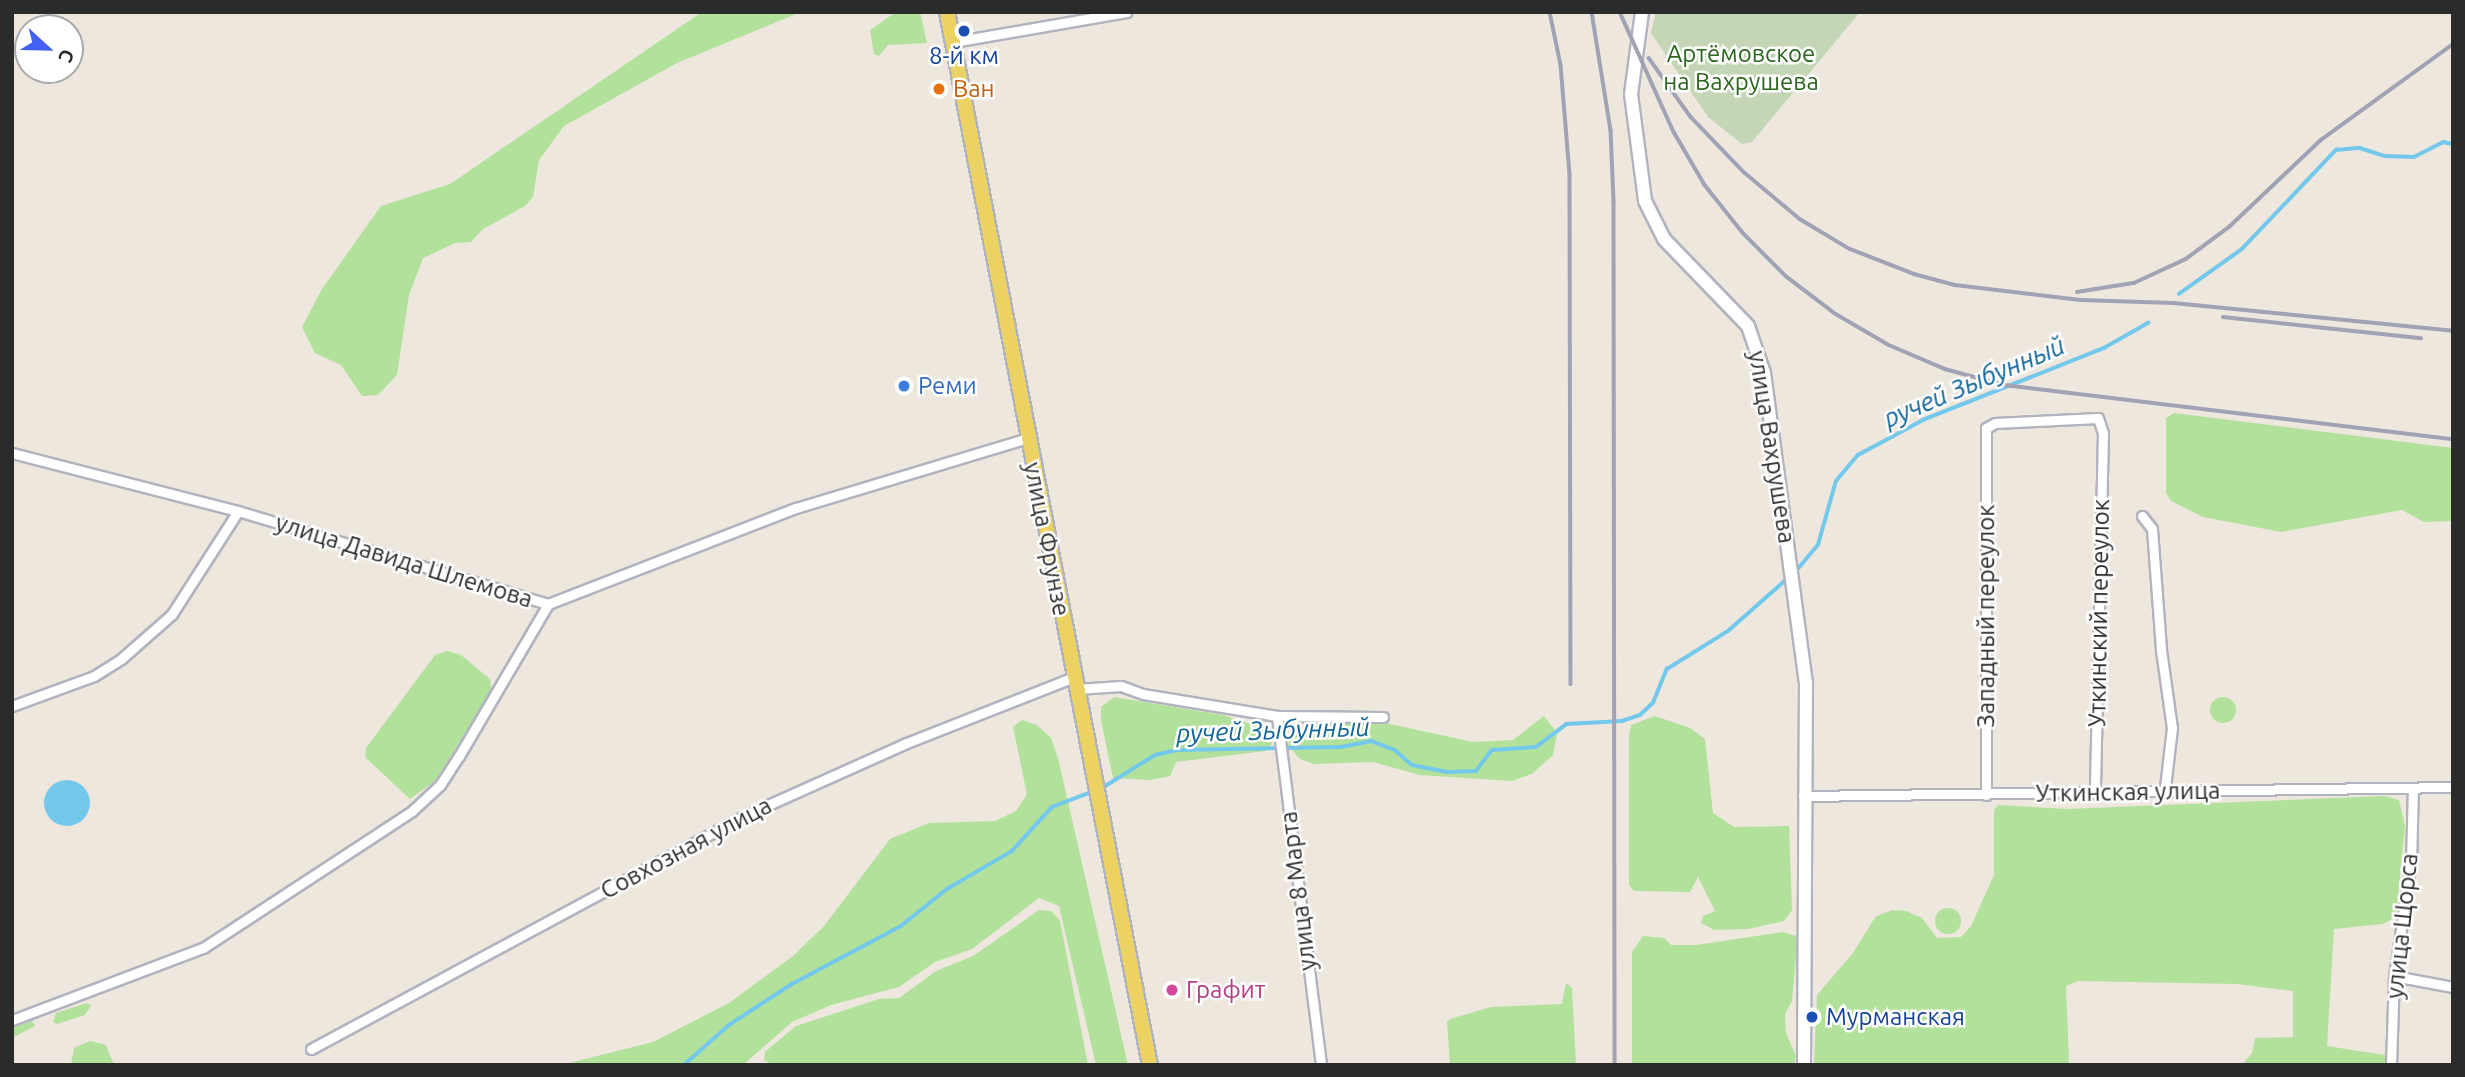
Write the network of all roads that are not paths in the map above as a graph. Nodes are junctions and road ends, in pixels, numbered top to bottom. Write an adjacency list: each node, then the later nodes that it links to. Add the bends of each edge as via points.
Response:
1 (947, 12): 4 (main road, улица Фрунзе)
2 (1126, 12): 4 (street)
3 (1642, 12): 20 (main road, улица Вахрушева, via 1631,94 1645,201 1664,239 1735,309 1758,347 1806,682)
4 (953, 42): 6 (main road, улица Фрунзе)
5 (1985, 437): 18 (street, Уткинский переулок, via 1986,428 1995,423 2098,418 2103,433); 19 (street, Западный переулок)
6 (1028, 438): 10 (street, улица Давида Шлемова, via 796,508); 11 (main road, улица Фрунзе)
7 (12, 453): 8 (street, улица Давида Шлемова)
8 (238, 511): 10 (street, улица Давида Шлемова); 12 (street, via 172,614 121,659 94,676)
9 (2142, 516): 17 (street, via 2152,529 2172,727)
10 (548, 604): 23 (street, via 440,785 412,811 203,948 144,974)
11 (1075, 683): 13 (street, via 1121,686 1143,694); 24 (street, Совхозная улица, via 904,744 750,813); 25 (main road, улица Фрунзе)
12 (12, 706)
13 (1277, 716): 14 (street); 26 (street, улица 8 Марта)
14 (1383, 717)
15 (2453, 787): 16 (street, Уткинская улица)
16 (2413, 788): 17 (street, Уткинская улица); 21 (street, улица Щорса, via 2411,862)
17 (2165, 789): 18 (street, Уткинская улица)
18 (2095, 793): 19 (street, Уткинская улица)
19 (1986, 795): 20 (street, Уткинская улица)
20 (1803, 796): 27 (main road, улица Вахрушева)
21 (2394, 976): 22 (street); 28 (street, улица Щорса)
22 (2453, 987)
23 (12, 1020)
24 (311, 1049)
25 (1150, 1065)
26 (1321, 1065)
27 (1804, 1065)
28 (2391, 1065)

